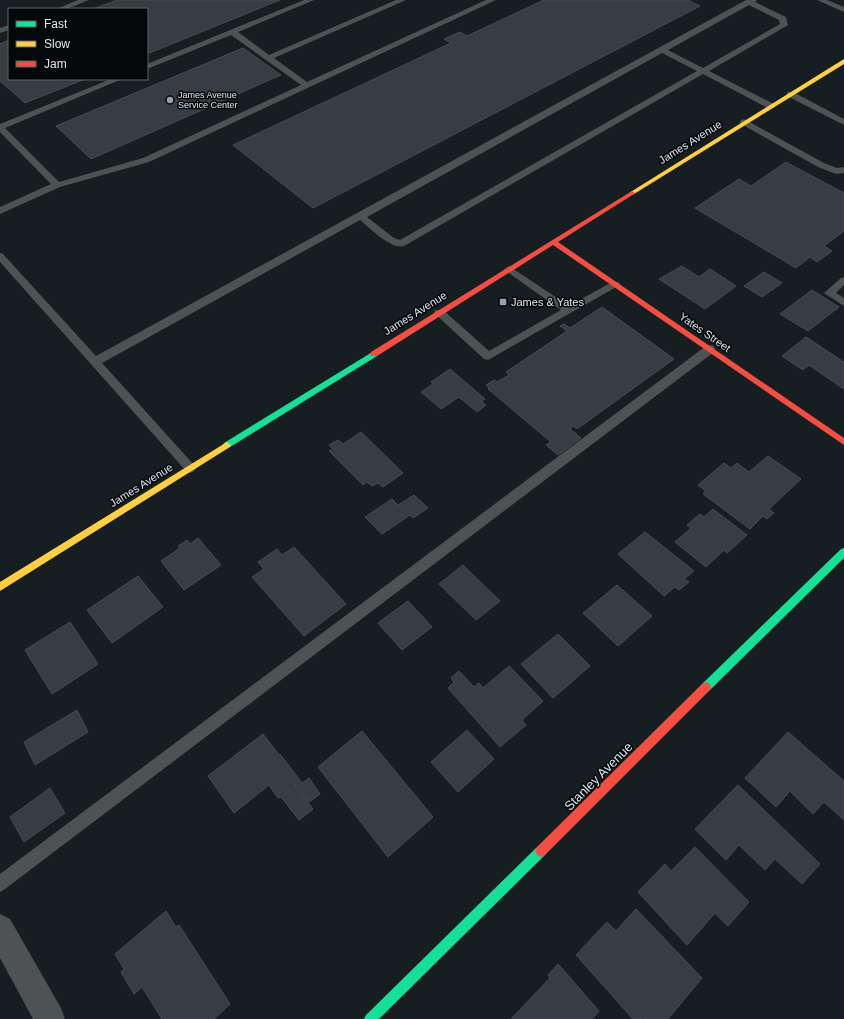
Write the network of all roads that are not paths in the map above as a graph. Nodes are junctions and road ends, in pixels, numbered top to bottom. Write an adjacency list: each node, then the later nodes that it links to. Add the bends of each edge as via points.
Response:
1 (85, 0): 7 (lane)
2 (310, 0): 9 (lane)
3 (402, 0): 11 (lane)
4 (492, 0): 16 (lane)
5 (821, 0): 8 (lane)
6 (751, 1): 10 (lane); 14 (lane, via 783,19 784,25)
7 (63, 8)
8 (844, 10)
9 (232, 32): 11 (lane); 13 (lane)
10 (662, 50): 14 (lane); 25 (lane)
11 (268, 58): 16 (lane)
12 (844, 61): 17 (main road, James Avenue)
13 (148, 67)
14 (703, 71): 18 (lane); 25 (lane, via 401,244 391,240)
15 (116, 80): 21 (lane)
16 (307, 86): 23 (lane, via 146,160)
17 (790, 94): 18 (main road, James Avenue); 20 (lane)
18 (772, 106): 19 (main road, James Avenue)
19 (744, 122): 22 (lane, via 821,165); 26 (main road, James Avenue)
20 (844, 122)
21 (0, 127): 23 (lane)
22 (844, 170)
23 (57, 185): 24 (lane)
24 (0, 211)
25 (360, 216): 35 (lane)
26 (553, 242): 28 (main road, James Avenue); 30 (main road, Yates Street)
27 (0, 256): 35 (lane)
28 (508, 269): 32 (lane); 33 (main road, James Avenue)
29 (844, 280): 31 (lane, via 829,293)
30 (615, 284): 32 (lane); 34 (main road, Yates Street)
31 (844, 303)
32 (568, 310): 33 (lane, via 488,356)
33 (439, 313): 37 (main road, James Avenue)
34 (710, 349): 36 (main road, Yates Street); 40 (lane)
35 (95, 362): 37 (lane)
36 (844, 442)
37 (190, 468): 39 (main road, James Avenue)
38 (844, 552): 43 (main road, Stanley Avenue)
39 (0, 587)
40 (0, 884)
41 (0, 929): 42 (street)
42 (50, 1019)
43 (370, 1019)

